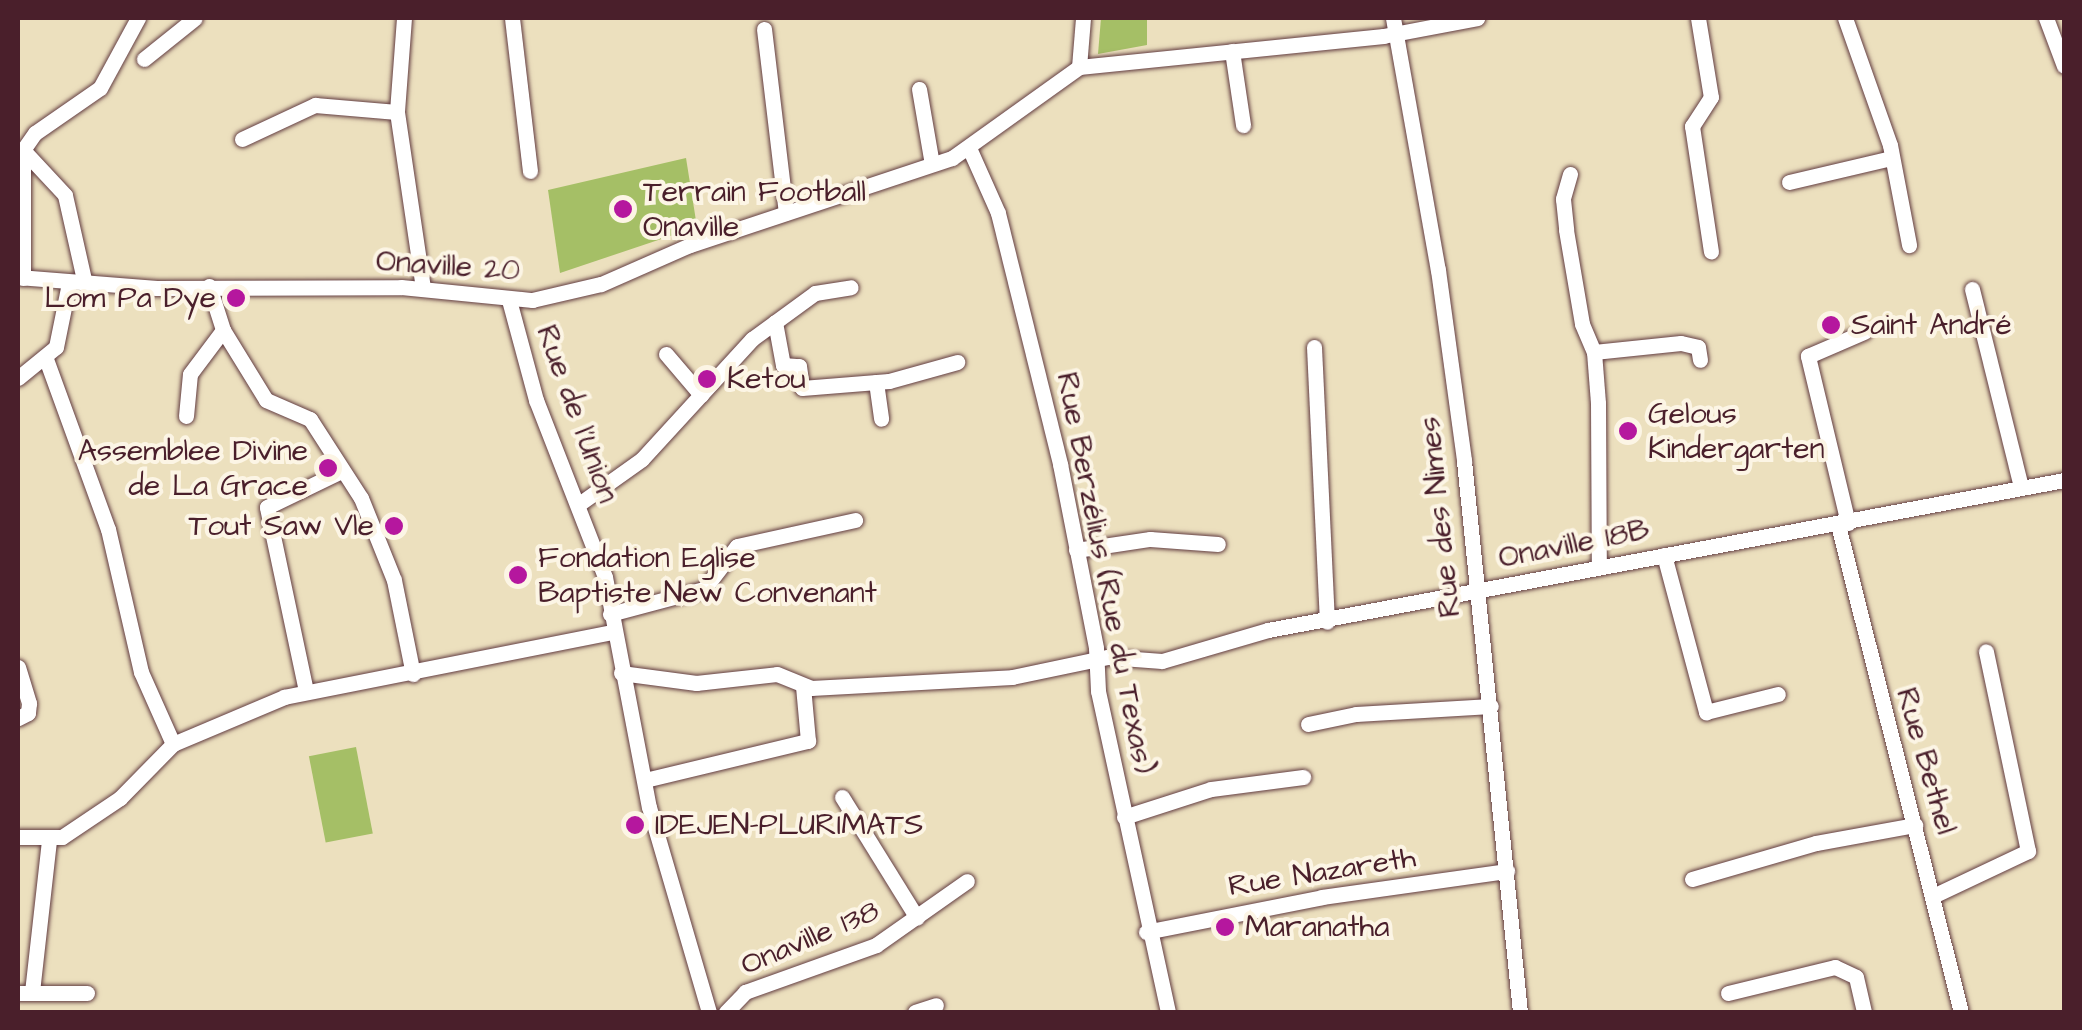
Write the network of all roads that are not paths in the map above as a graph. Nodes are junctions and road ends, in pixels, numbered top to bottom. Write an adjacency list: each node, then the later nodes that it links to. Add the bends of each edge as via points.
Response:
1 (138, 18): 20 (street, via 100,88)
2 (195, 18): 13 (street)
3 (404, 18): 17 (street)
4 (512, 18): 24 (street)
5 (1083, 18): 15 (street)
6 (1477, 18): 10 (street)
7 (1698, 18): 29 (street, via 1711,97 1692,126)
8 (1845, 18): 22 (street)
9 (2046, 18): 14 (street)
10 (1394, 26): 12 (street); 61 (street, Rue des Nimes, via 1440,280)
11 (764, 28): 27 (street)
12 (1232, 52): 15 (street); 18 (street)
13 (144, 58)
14 (2064, 66)
15 (1079, 67): 21 (street, Onaville 20)
16 (919, 88): 23 (street)
17 (397, 112): 19 (street, via 315,105); 33 (street)
18 (1243, 125)
19 (242, 139)
20 (20, 150): 30 (street); 31 (street, via 65,195)
21 (970, 150): 23 (street, Onaville 20); 58 (street, Rue Berzélius (Rue du Texas), via 998,214 1024,308)
22 (1892, 158): 26 (street); 28 (street)
23 (932, 164): 27 (street, Onaville 20)
24 (530, 171)
25 (1570, 174): 41 (street, via 1563,199 1566,230 1582,324)
26 (1789, 182)
27 (786, 214): 36 (street, Onaville 20, via 690,244 601,284)
28 (1909, 244)
29 (1712, 252)
30 (20, 278): 31 (street, Onaville 20)
31 (77, 284): 32 (street, Onaville 20); 43 (street)
32 (210, 286): 33 (street, Onaville 20); 38 (street)
33 (424, 288): 36 (street, Onaville 20)
34 (852, 288): 37 (street, via 815,293)
35 (1972, 289): 53 (street)
36 (509, 300): 54 (street, Rue de l'Union, via 536,400)
37 (775, 322): 47 (street, via 782,365 799,366 802,388); 48 (street)
38 (223, 330): 49 (street, via 190,374); 51 (street, via 266,400 310,419)
39 (1864, 332): 56 (street, Rue Bethel, via 1808,356)
40 (1314, 348): 63 (street)
41 (1594, 352): 44 (street, via 1681,342 1698,346); 60 (street)
42 (666, 354): 48 (street)
43 (46, 359): 46 (street); 76 (street, via 108,529 141,672)
44 (1700, 360)
45 (957, 362): 47 (street)
46 (18, 378)
47 (876, 382): 50 (street)
48 (701, 395): 54 (street, via 642,460)
49 (186, 416)
50 (882, 419)
51 (341, 471): 68 (street, via 362,498 394,580); 71 (street, via 267,507)
52 (2064, 480): 53 (street, Onaville 18B)
53 (2021, 487): 56 (street, Onaville 18B)
54 (579, 504): 62 (street, Rue de l'Union)
55 (855, 520): 62 (street, via 737,546 704,589)
56 (1843, 524): 59 (street, Onaville 18B); 81 (street, Rue Bethel)
57 (1218, 544): 58 (street, via 1150,539)
58 (1076, 550): 66 (street, Rue Berzélius (Rue du Texas))
59 (1664, 555): 60 (street, Onaville 18B); 72 (street, via 1706,712)
60 (1598, 567): 61 (street, Onaville 18B)
61 (1475, 590): 63 (street, Onaville 18B); 73 (street, Rue des Nimes)
62 (610, 614): 64 (street, Rue de l'Union)
63 (1328, 622): 66 (street, Onaville 18B, via 1268,630 1162,661)
64 (612, 632): 68 (street); 69 (street, Rue de l'Union)
65 (1986, 652): 87 (street, via 2028,851)
66 (1097, 660): 70 (street, Onaville 18B, via 1012,677); 80 (street, Rue Berzélius (Rue du Texas))
67 (18, 668): 74 (street, via 29,703 28,713)
68 (413, 674): 71 (street)
69 (621, 674): 70 (street, Onaville 18B, via 696,683 777,674); 78 (street, Rue de l'Union)
70 (804, 686): 78 (street, via 808,742)
71 (306, 691): 76 (street)
72 (1778, 694)
73 (1492, 706): 75 (street, via 1356,714); 84 (street, Rue des Nimes)
74 (18, 718)
75 (1308, 724)
76 (174, 744): 83 (street, via 120,798)
77 (1303, 776): 80 (street, via 1212,789)
78 (645, 780): 94 (street, Rue de l'Union)
79 (842, 797): 88 (street)
80 (1124, 817): 89 (street, Rue Berzélius (Rue du Texas))
81 (1914, 826): 85 (street, via 1816,843); 87 (street, Rue Bethel)
82 (18, 837): 83 (street)
83 (49, 841): 90 (street)
84 (1507, 871): 89 (street, Rue Nazareth, via 1322,897); 98 (street, Rue des Nimes)
85 (1692, 879)
86 (966, 881): 88 (street, Onaville 138)
87 (1935, 895): 100 (street, Rue Bethel)
88 (916, 918): 95 (street, Onaville 138, via 853,956 744,992)
89 (1146, 932): 97 (street, Rue Berzélius (Rue du Texas))
90 (25, 992): 91 (street)
91 (87, 993)
92 (1728, 993): 99 (street, via 1836,967 1856,977)
93 (936, 1005): 96 (street)
94 (709, 1012)
95 (726, 1012)
96 (915, 1012)
97 (1168, 1012)
98 (1520, 1012)
99 (1864, 1012)
100 (1961, 1012)

